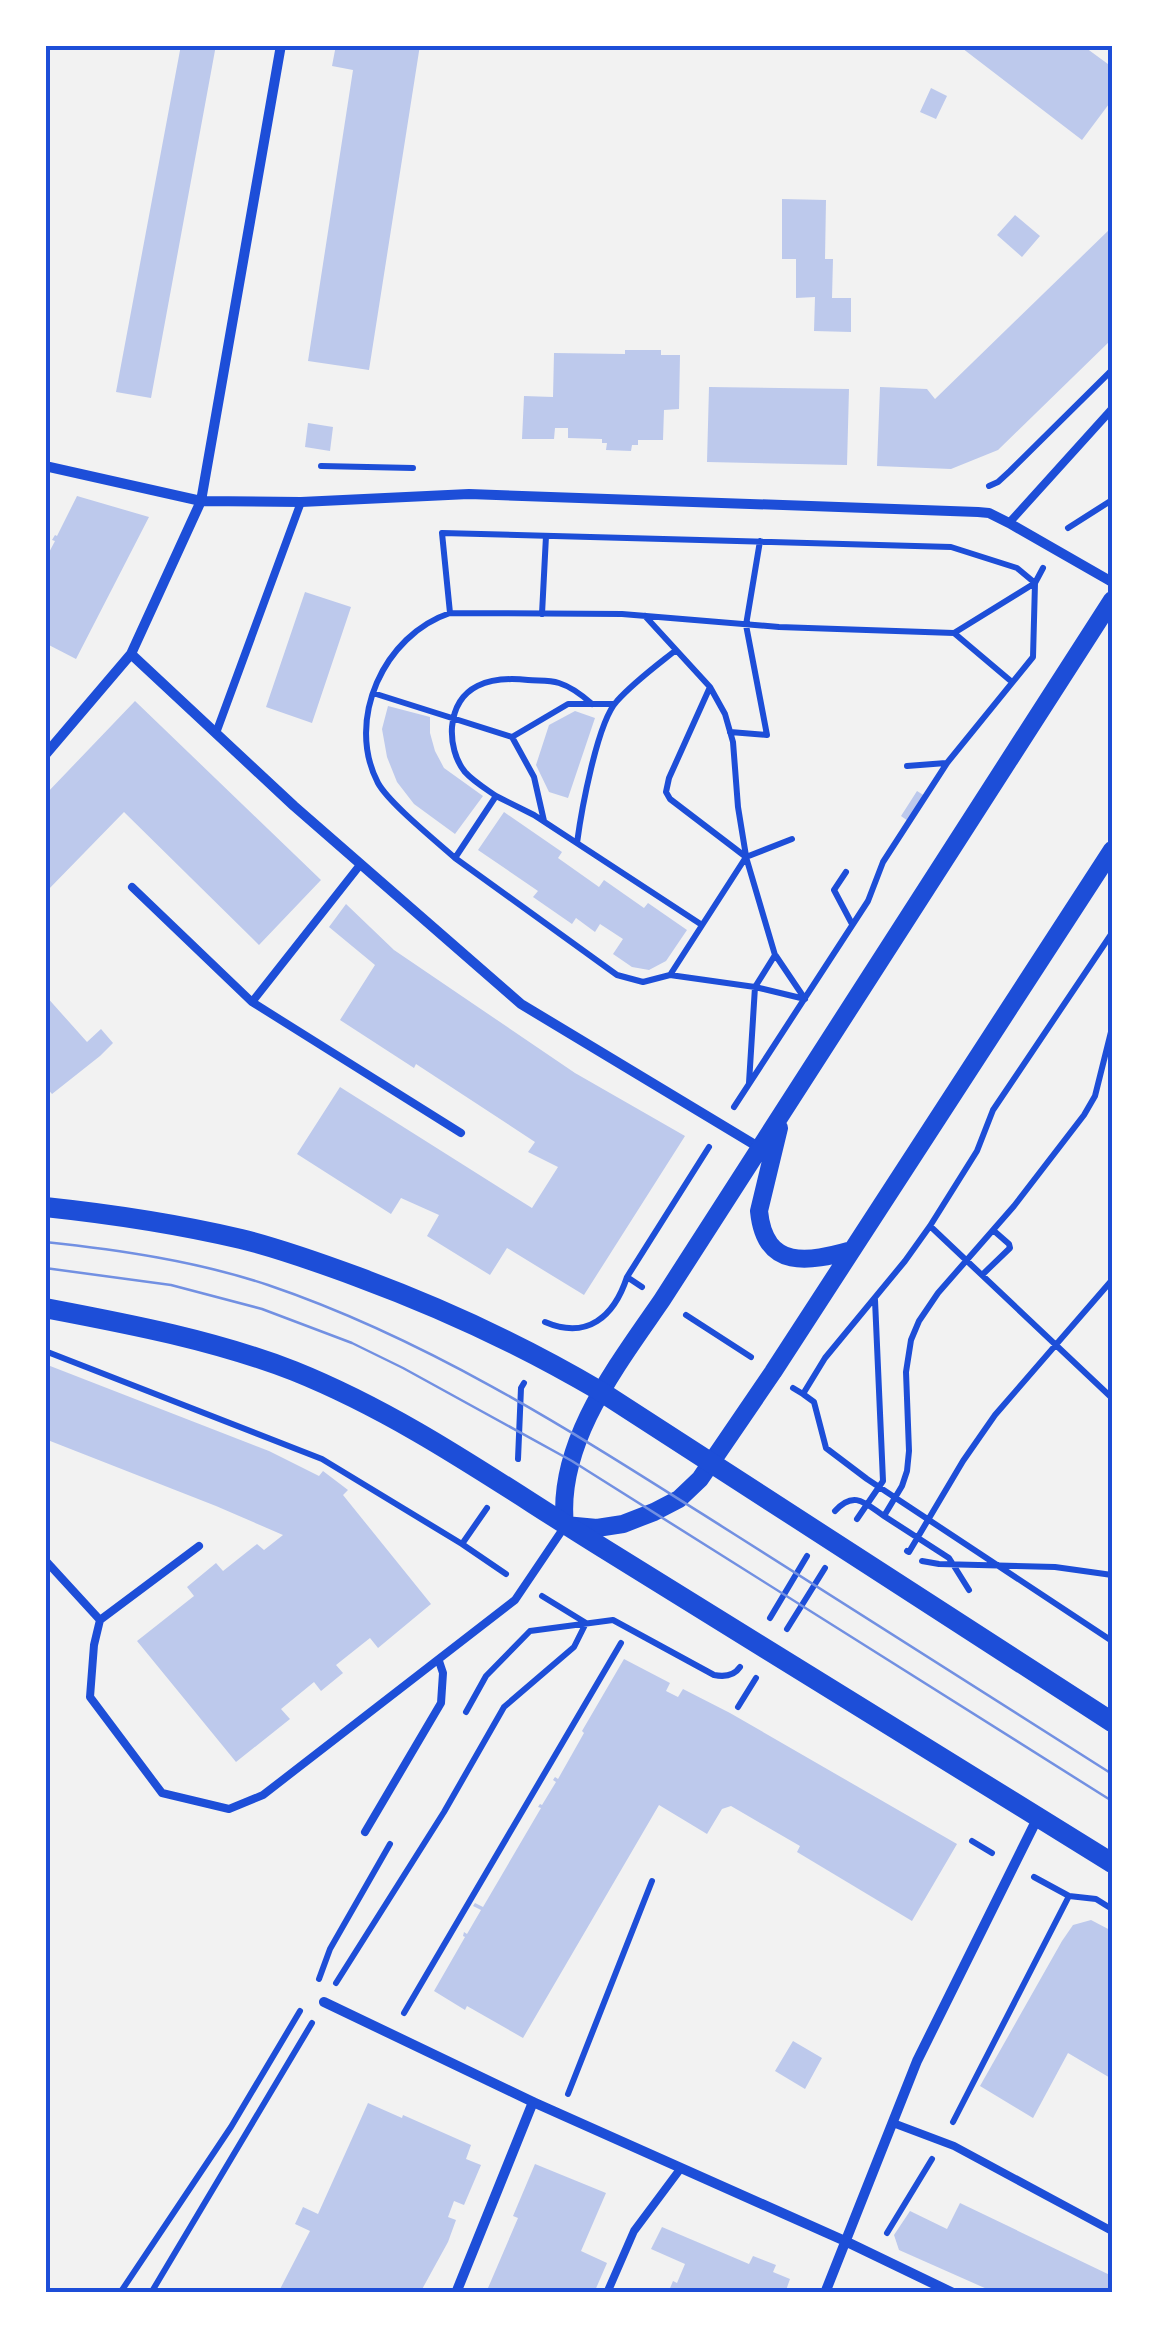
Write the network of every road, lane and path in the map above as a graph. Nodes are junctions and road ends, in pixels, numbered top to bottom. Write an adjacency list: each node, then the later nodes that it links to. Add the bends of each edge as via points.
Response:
1 (280, 45): 9 (street)
2 (1112, 370): 7 (path, via 998,482)
3 (1112, 408): 11 (lane)
4 (45, 466): 9 (street)
5 (322, 466): 6 (path)
6 (416, 468)
7 (981, 490)
8 (1112, 500): 14 (path, via 1067,528)
9 (201, 501): 10 (street); 24 (street)
10 (301, 502): 11 (street, via 469,494 968,511); 31 (lane)
11 (1010, 523): 14 (street)
12 (546, 536): 13 (path); 18 (path, via 442,533); 19 (path)
13 (760, 541): 16 (path, via 951,546 1017,568); 21 (path)
14 (1054, 549): 15 (street); 16 (path)
15 (1112, 582)
16 (1035, 583): 22 (path); 25 (path, via 1033,657)
17 (1112, 600): 55 (street)
18 (450, 613): 19 (path); 27 (path, via 410,634)
19 (542, 614): 20 (path)
20 (645, 616): 21 (path); 23 (path)
21 (746, 624): 22 (path); 32 (path, via 767,735)
22 (954, 633): 25 (path)
23 (676, 650): 26 (path); 29 (path)
24 (131, 654): 31 (street); 34 (street)
25 (1012, 682): 35 (path)
26 (710, 687): 32 (path); 42 (path, via 666,792)
27 (373, 693): 30 (path); 43 (path, via 364,732 380,786)
28 (592, 704): 29 (path); 30 (path, via 557,682 509,678 474,687); 33 (path, via 568,704)
29 (614, 704): 40 (path)
30 (454, 718): 33 (path); 37 (path, via 458,760)
31 (216, 732): 44 (street)
32 (730, 732): 42 (path)
33 (512, 737): 38 (path, via 534,777)
34 (45, 756)
35 (947, 762): 36 (path); 48 (path, via 883,862)
36 (907, 766)
37 (496, 796): 38 (path); 43 (path)
38 (544, 821): 40 (path)
39 (792, 839): 42 (path)
40 (577, 843): 47 (path)
41 (1112, 850): 62 (street)
42 (746, 857): 47 (path); 49 (path)
43 (455, 858): 50 (path, via 617,975 643,982)
44 (360, 865): 53 (lane); 56 (street, via 521,1004)
45 (846, 872): 48 (path, via 834,890)
46 (132, 887): 53 (lane)
47 (702, 925): 50 (path)
48 (852, 926): 52 (path)
49 (775, 955): 51 (path); 52 (path)
50 (670, 975): 51 (path)
51 (755, 987): 52 (path); 54 (path)
52 (805, 999): 54 (path)
53 (252, 1002): 57 (lane)
54 (749, 1084): 56 (path)
55 (782, 1113): 58 (street); 62 (street, via 759,1211 766,1238 801,1259)
56 (722, 1126): 58 (street); 64 (path)
57 (461, 1133)
58 (760, 1148): 70 (street)
59 (45, 1207): 70 (main road, via 146,1220 325,1264 488,1330)
60 (930, 1226): 63 (path)
61 (993, 1230): 63 (path, via 1010,1248)
62 (852, 1250): 73 (street)
63 (982, 1274): 68 (path)
64 (627, 1277)
65 (1112, 1280): 68 (path)
66 (875, 1298): 74 (path)
67 (45, 1308): 78 (main road, via 160,1330 308,1377 395,1418)
68 (1056, 1344): 72 (path); 77 (path, via 985,1430)
69 (45, 1351): 81 (path, via 322,1459)
70 (600, 1390): 73 (main road); 78 (street, via 572,1461)
71 (803, 1394): 74 (path, via 814,1402 826,1448)
72 (1112, 1398)
73 (713, 1463): 78 (street, via 679,1500 654,1512 597,1528); 84 (main road)
74 (880, 1487): 76 (path); 77 (path)
75 (884, 1516): 80 (path)
76 (857, 1519): 79 (path); 84 (path)
77 (929, 1519): 80 (path); 88 (path)
78 (566, 1525): 95 (lane, via 514,1600); 97 (main road)
79 (870, 1527)
80 (918, 1537): 85 (path); 87 (path)
81 (462, 1544)
82 (896, 1544): 85 (path)
83 (199, 1546): 91 (lane)
84 (840, 1546): 96 (main road)
85 (909, 1552): 87 (path, via 930,1564)
86 (45, 1560): 91 (lane)
87 (954, 1563): 88 (path); 90 (path)
88 (998, 1564): 89 (path); 93 (path)
89 (1112, 1575)
90 (972, 1593)
91 (100, 1620): 95 (lane, via 90,1697 162,1793 229,1810 263,1795)
92 (586, 1624): 104 (path, via 574,1648 504,1707)
93 (1112, 1641)
94 (621, 1643): 106 (path)
95 (439, 1660): 98 (lane, via 441,1703)
96 (1112, 1722)
97 (1038, 1818): 99 (main road); 109 (street, via 916,2062)
98 (365, 1832)
99 (1112, 1864)
100 (652, 1881): 108 (path)
101 (1112, 1909): 110 (path, via 1068,1896)
102 (330, 1950): 103 (path)
103 (310, 1993)
104 (324, 2002): 106 (street); 117 (path)
105 (300, 2010): 116 (path)
106 (392, 2035): 107 (street)
107 (533, 2102): 108 (street); 118 (street)
108 (560, 2114): 112 (street)
109 (893, 2122): 113 (lane, via 954,2146); 114 (street)
110 (951, 2125)
111 (933, 2156): 115 (path, via 887,2231)
112 (681, 2168): 114 (street); 119 (lane, via 634,2231)
113 (1112, 2230)
114 (846, 2240): 120 (street); 121 (street)
115 (888, 2247)
116 (120, 2293)
117 (151, 2293)
118 (456, 2293)
119 (607, 2293)
120 (825, 2293)
121 (952, 2293)

